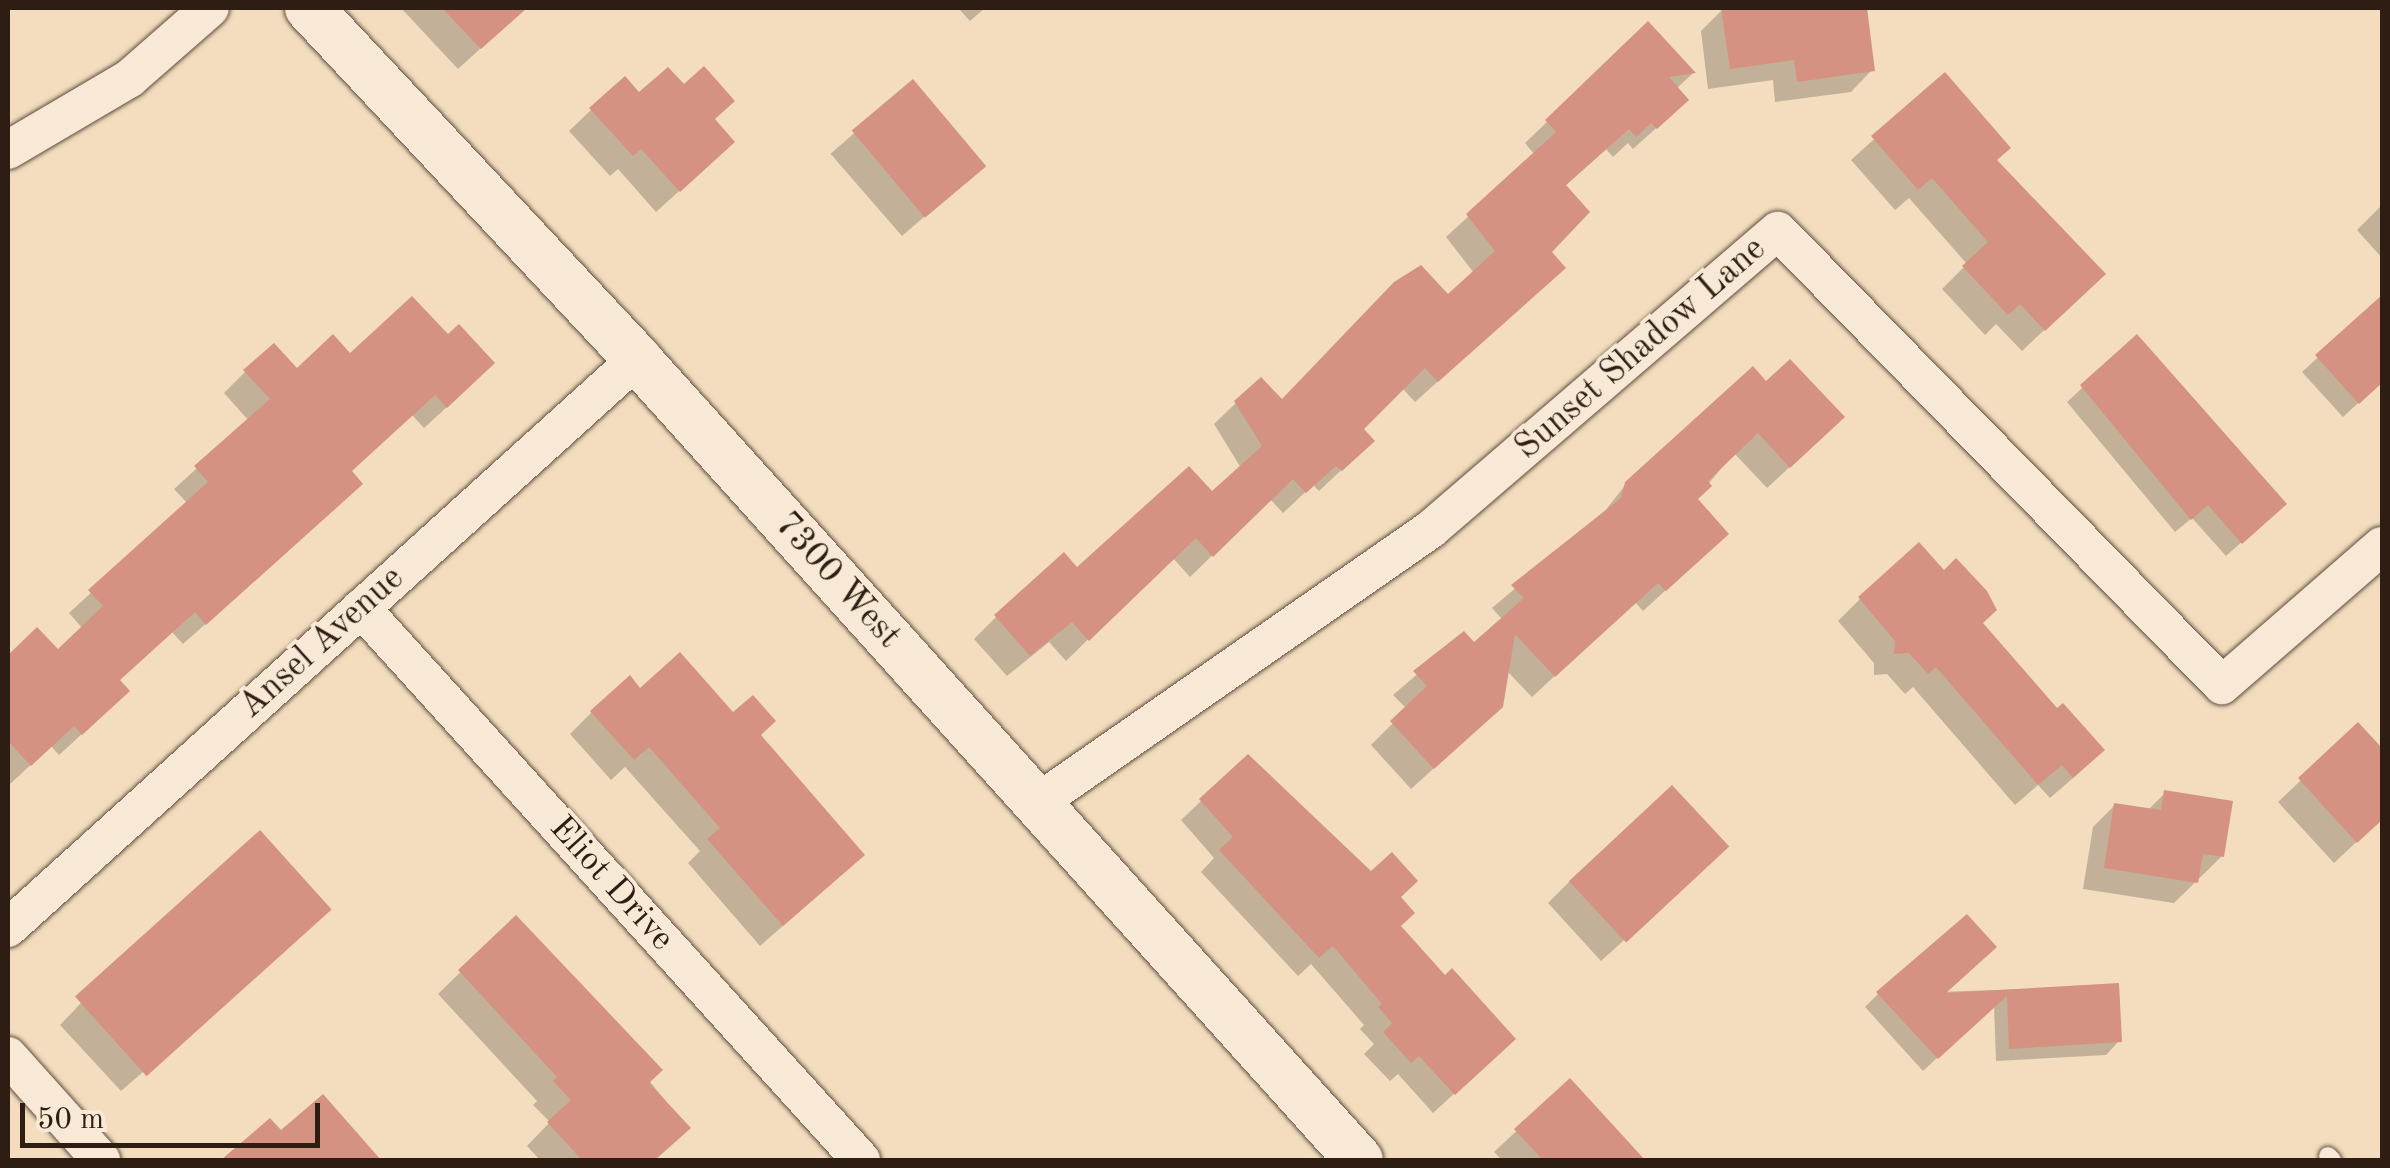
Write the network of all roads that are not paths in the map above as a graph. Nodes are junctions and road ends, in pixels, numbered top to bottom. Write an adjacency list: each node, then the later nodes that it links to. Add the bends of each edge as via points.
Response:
1 (210, 8): 3 (street, via 130,78)
2 (309, 8): 4 (street, 7300 West)
3 (8, 150)
4 (637, 359): 6 (street, Ansel Avenue); 7 (street, 7300 West)
5 (2382, 546): 7 (street, Sunset Shadow Lane, via 2222,686 1778,231 1431,529)
6 (361, 608): 8 (street, Ansel Avenue); 11 (street, Eliot Drive)
7 (1038, 803): 12 (street, 7300 West)
8 (8, 928)
9 (8, 1056): 10 (street)
10 (101, 1160)
11 (860, 1160)
12 (1360, 1160)

